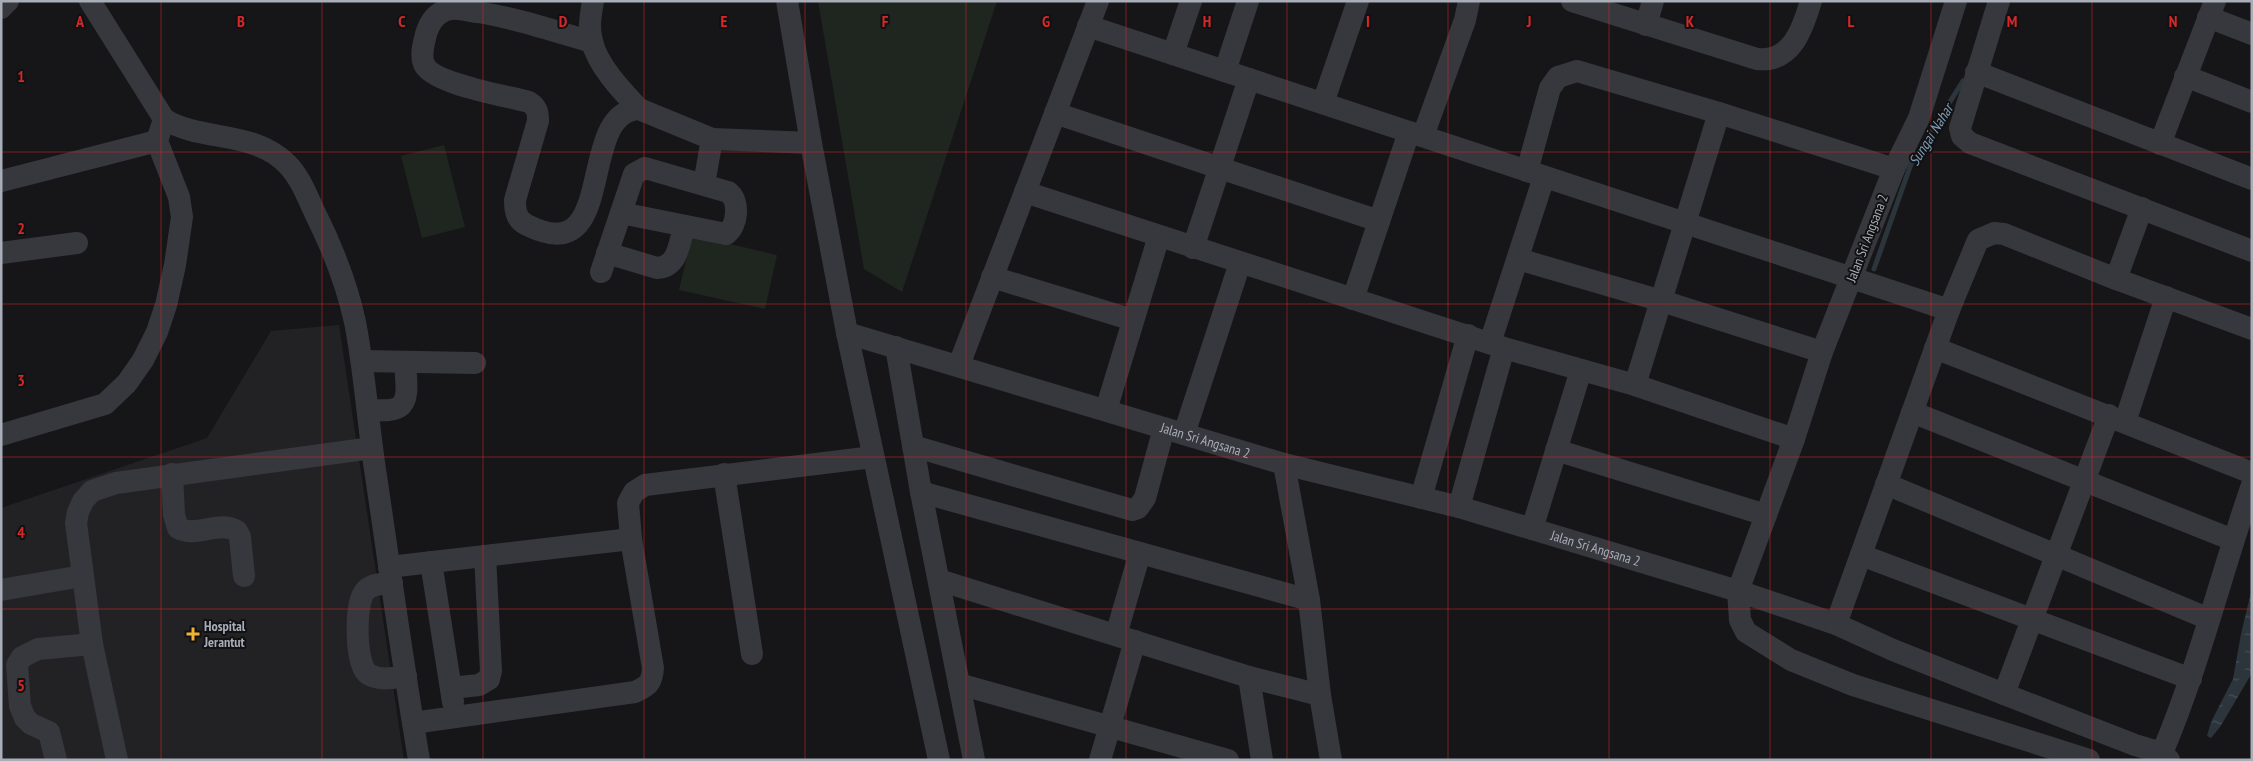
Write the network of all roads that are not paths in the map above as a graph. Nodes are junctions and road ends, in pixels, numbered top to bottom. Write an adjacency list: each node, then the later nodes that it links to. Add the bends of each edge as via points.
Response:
1 (8, 1): 15 (street)
2 (90, 1): 31 (street)
3 (592, 1): 20 (street)
4 (787, 1): 35 (street)
5 (1098, 1): 18 (street)
6 (1192, 1): 21 (street)
7 (1248, 1): 22 (street)
8 (1358, 1): 27 (street)
9 (1469, 1): 32 (street, via 1465,20)
10 (1572, 1): 17 (street)
11 (1654, 1): 17 (street)
12 (1811, 1): 17 (street, via 1802,32 1790,48 1767,60)
13 (1956, 1): 38 (street, Jalan Sri Angsana 2, via 1919,118)
14 (1999, 1): 23 (street)
15 (1, 8)
16 (2211, 9): 19 (street); 24 (street)
17 (1646, 25)
18 (1088, 26): 21 (street); 29 (street)
19 (2252, 34)
20 (592, 42): 28 (street, via 612,78); 28 (street, via 491,14 452,9 440,12 430,22 422,52 424,64 434,76 534,105 538,122 515,200 515,211 519,220 544,232 564,234 584,219 606,142 616,119 630,109)
21 (1173, 54): 22 (street)
22 (1225, 71): 25 (street)
23 (1976, 72): 36 (street); 44 (street, via 1960,128 1966,140)
24 (2185, 76): 26 (street); 36 (street)
25 (1249, 79): 27 (street); 37 (street)
26 (2252, 102)
27 (1323, 104): 32 (street)
28 (639, 109): 33 (street)
29 (1054, 113): 37 (street); 43 (street)
30 (1719, 113): 38 (street); 39 (street, via 1588,74 1567,73 1558,77 1550,88); 47 (street)
31 (164, 119): 34 (street); 71 (street, via 176,126 254,144 272,153 298,178 338,266 355,321)
32 (1416, 134): 39 (street); 46 (street)
33 (712, 139): 35 (street); 42 (street)
34 (157, 141): 41 (street); 82 (street, via 179,197 182,217 175,265 158,332 127,383 105,404)
35 (811, 143): 65 (street)
36 (2160, 144): 40 (street)
37 (1220, 168): 46 (street); 51 (street)
38 (1894, 169): 57 (street, Jalan Sri Angsana 2)
39 (1535, 174): 47 (street); 54 (street)
40 (2252, 179)
41 (1, 181)
42 (704, 184): 45 (street, via 640,169 634,174); 48 (street, via 733,195 737,205 731,230 726,234)
43 (1025, 192): 49 (street); 56 (street)
44 (2142, 208): 52 (street); 58 (street)
45 (621, 214): 48 (street); 48 (street, via 604,262 664,268 674,260)
46 (1379, 221): 60 (street)
47 (1687, 224): 57 (street); 61 (street)
48 (684, 227)
49 (1159, 236): 51 (street); 63 (street)
50 (77, 243): 53 (street)
51 (1193, 248): 55 (street)
52 (2252, 251)
53 (1, 253)
54 (1518, 259): 61 (street); 67 (street)
55 (1240, 263): 60 (street); 81 (street)
56 (992, 277): 63 (street); 74 (street)
57 (1851, 278): 62 (street); 70 (street, Jalan Sri Angsana 2)
58 (2116, 278): 59 (street); 62 (street, via 2004,234 1994,233 1978,240)
59 (2166, 297): 64 (street); 80 (street)
60 (1353, 299): 66 (street)
61 (1662, 301): 70 (street); 76 (street)
62 (1948, 310): 69 (street)
63 (1133, 320): 78 (street)
64 (2252, 328)
65 (847, 333): 68 (street, Jalan Sri Angsana 2); 87 (street)
66 (1468, 335): 67 (street); 96 (street)
67 (1497, 345): 75 (street); 97 (street)
68 (896, 347): 74 (street, Jalan Sri Angsana 2); 84 (street)
69 (1935, 348): 79 (street); 80 (street)
70 (1822, 352): 83 (street, Jalan Sri Angsana 2)
71 (362, 361): 72 (street); 77 (street)
72 (405, 362): 73 (street); 77 (street, via 406,396 403,403 392,409)
73 (475, 364)
74 (960, 365): 78 (street, Jalan Sri Angsana 2)
75 (1581, 370): 76 (street); 86 (street)
76 (1636, 385): 83 (street)
77 (368, 410): 85 (street)
78 (1106, 410): 81 (street, Jalan Sri Angsana 2)
79 (1912, 412): 92 (street); 93 (street)
80 (2117, 418): 89 (street); 92 (street)
81 (1174, 431): 84 (street, via 1145,498 1138,508 1132,510); 88 (street, Jalan Sri Angsana 2)
82 (1, 435)
83 (1794, 439): 98 (street, Jalan Sri Angsana 2)
84 (913, 446): 95 (street)
85 (372, 448): 90 (street); 107 (street)
86 (1556, 450): 98 (street); 99 (street)
87 (873, 457): 91 (street); 131 (street)
88 (1284, 464): 96 (street, Jalan Sri Angsana 2); 113 (street)
89 (2252, 473)
90 (172, 474): 108 (street, via 92,491 78,512 76,524); 109 (street, via 174,515 178,528 189,532 223,526 237,531)
91 (724, 474): 100 (street, via 645,484 634,492 628,503); 119 (street)
92 (2084, 481): 101 (street); 104 (street)
93 (1886, 484): 103 (street); 104 (street)
94 (2252, 485): 101 (street)
95 (921, 492): 102 (street); 110 (street)
96 (1421, 498): 97 (street, Jalan Sri Angsana 2)
97 (1459, 507): 99 (street, Jalan Sri Angsana 2)
98 (1766, 515): 112 (street, Jalan Sri Angsana 2)
99 (1532, 529): 112 (street, Jalan Sri Angsana 2)
100 (630, 539): 105 (street); 127 (street, via 653,668 652,680 647,687 635,692)
101 (2233, 540): 115 (street)
102 (1140, 553): 113 (street); 117 (street)
103 (1861, 555): 114 (street); 116 (street)
104 (2056, 555): 114 (street); 115 (street)
105 (485, 556): 106 (street); 124 (street, via 491,671 489,678 479,685)
106 (431, 562): 107 (street); 124 (street)
107 (390, 575): 120 (street); 120 (street, via 362,596 358,608 363,667 377,678)
108 (82, 576): 111 (street); 118 (street)
109 (244, 576)
110 (939, 580): 117 (street); 123 (street)
111 (1, 590)
112 (1738, 591): 116 (street); 140 (street, via 1740,620 1746,632 1791,660 1854,684)
113 (1309, 600): 125 (street)
114 (2032, 619): 122 (street); 126 (street)
115 (2209, 619): 122 (street)
116 (1836, 624): 126 (street)
117 (1126, 638): 121 (street); 129 (street)
118 (92, 644): 132 (street, via 38,649 22,657 17,665 20,706 31,724 49,732); 133 (street)
119 (752, 654)
120 (406, 676): 128 (street)
121 (1249, 677): 125 (street); 138 (street)
122 (2191, 678): 130 (street)
123 (959, 684): 129 (street); 135 (street)
124 (451, 688): 127 (street)
125 (1320, 694): 139 (street)
126 (2004, 694): 130 (street)
127 (456, 717): 128 (street)
128 (413, 723): 134 (street)
129 (1110, 725): 136 (street); 137 (street)
130 (2165, 756)
131 (942, 759)
132 (56, 760)
133 (118, 760)
134 (419, 760)
135 (974, 760)
136 (1100, 760)
137 (1228, 760)
138 (1262, 760)
139 (1331, 760)
140 (2089, 760)

